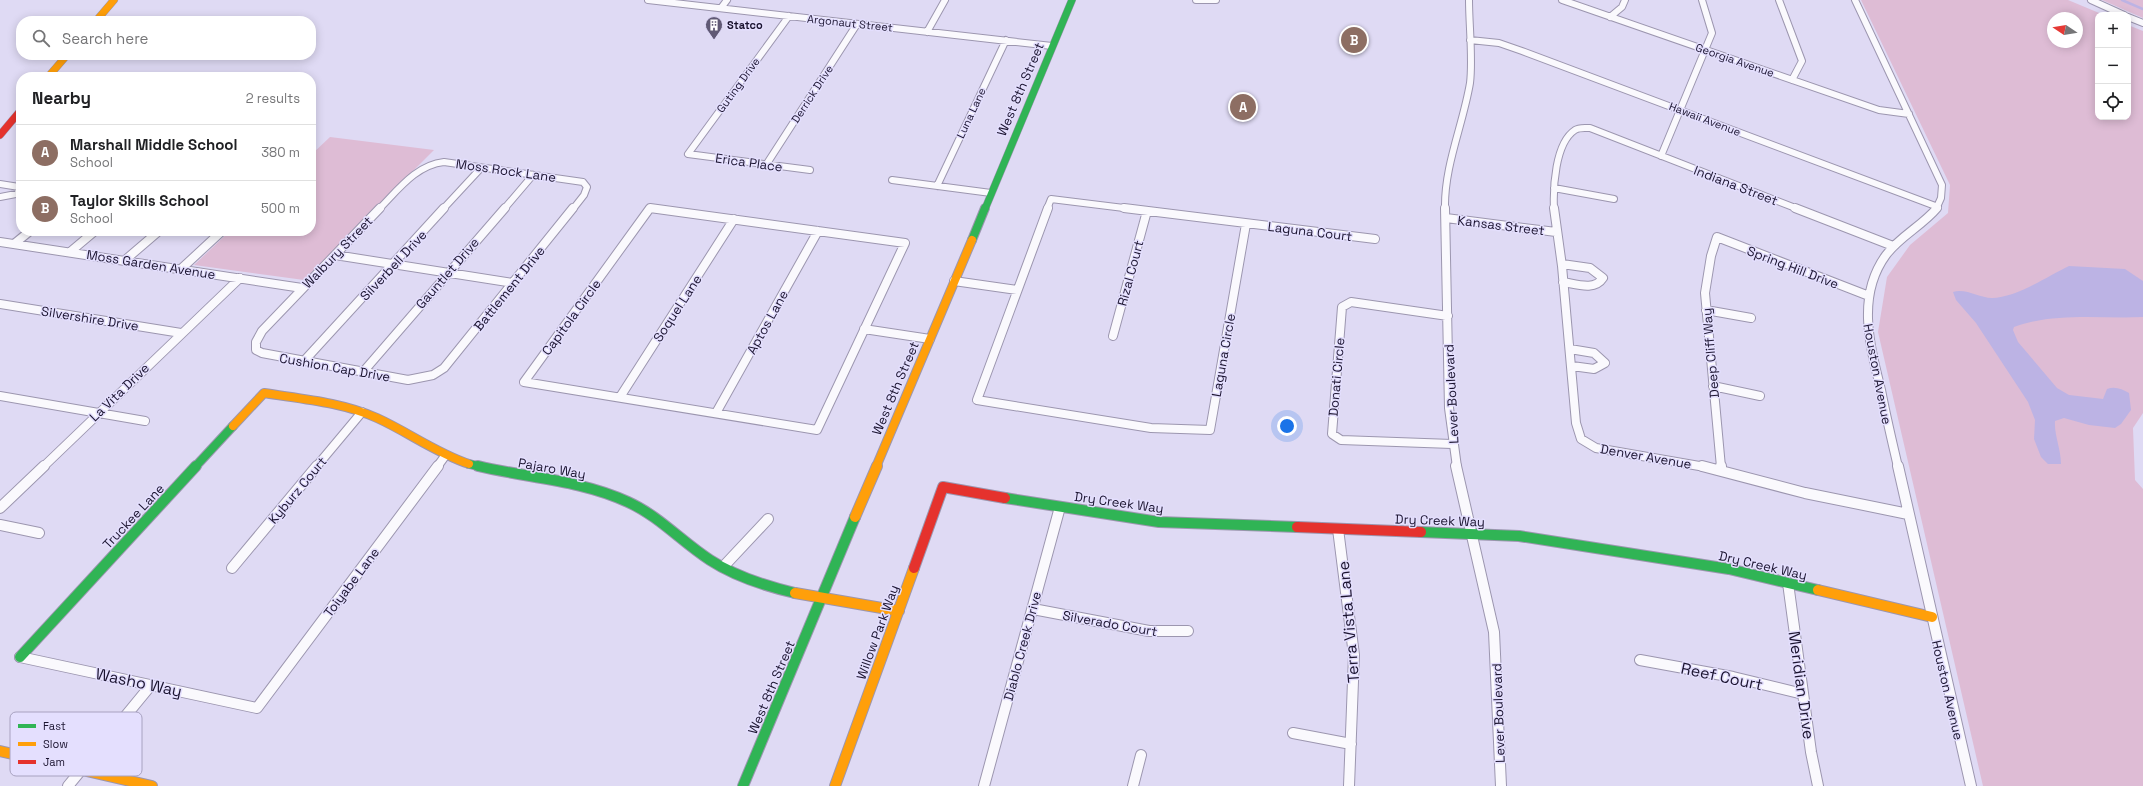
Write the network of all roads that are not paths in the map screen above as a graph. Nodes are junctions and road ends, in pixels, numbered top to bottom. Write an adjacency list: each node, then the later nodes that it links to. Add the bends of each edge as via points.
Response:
1 (114, 0): 17 (main road)
2 (648, 0): 15 (street, Argonaut Street)
3 (727, 0): 15 (street)
4 (945, 0): 23 (street)
5 (1072, 0): 26 (main road, West 8th Street)
6 (1196, 0): 7 (street)
7 (1216, 0)
8 (1469, 0): 25 (street, Lever Boulevard)
9 (1562, 0): 19 (street, Georgia Avenue)
10 (1625, 0): 19 (street, via 1622,7)
11 (1702, 0): 27 (street, via 1712,33)
12 (1779, 0): 30 (street, via 1802,61)
13 (1855, 0): 32 (street)
14 (2091, 0): 16 (street)
15 (721, 8): 18 (street, Argonaut Street)
16 (2117, 12)
17 (100, 16)
18 (789, 16): 22 (street, Argonaut Street); 36 (street, Guting Drive)
19 (1610, 17): 27 (street, Georgia Avenue)
20 (2131, 18): 21 (street)
21 (2143, 23)
22 (857, 24): 23 (street, Argonaut Street); 38 (street, Derrick Drive)
23 (927, 32): 24 (street, Argonaut Street)
24 (1006, 40): 26 (street, Argonaut Street); 45 (street, Luna Lane)
25 (1470, 40): 31 (street, Hawaii Avenue, via 1503,44); 55 (street, Lever Boulevard, via 1470,82 1448,175)
26 (1052, 46): 49 (main road, West 8th Street)
27 (1705, 50): 30 (street, Georgia Avenue); 31 (street)
28 (63, 60): 29 (main road)
29 (52, 72)
30 (1792, 80): 32 (street, Georgia Avenue, via 1879,110)
31 (1680, 110): 37 (street); 53 (street, Hawaii Avenue)
32 (1909, 114): 53 (street, via 1940,180 1943,195)
33 (16, 116): 35 (main road)
34 (1578, 128): 37 (street, Indiana Street, via 1594,129); 48 (street, Denver Avenue, via 1573,132 1558,162)
35 (0, 134)
36 (688, 154): 38 (street, Erica Place)
37 (1661, 156): 68 (street, Indiana Street)
38 (766, 165): 41 (street, Erica Place)
39 (422, 168): 40 (street, Moss Rock Lane, via 444,162); 70 (street, Walbury Street, via 412,175)
40 (481, 168): 42 (street, Moss Rock Lane); 73 (street, Silverbell Drive)
41 (810, 170)
42 (533, 175): 47 (street, Moss Rock Lane, via 583,182); 75 (street, Gauntlet Drive)
43 (892, 180): 45 (street)
44 (0, 184): 46 (street)
45 (937, 186): 49 (street)
46 (16, 187)
47 (587, 187): 79 (street, Battlement Drive, via 584,195)
48 (1554, 188): 52 (street); 59 (street, Denver Avenue)
49 (991, 193): 77 (main road, West 8th Street)
50 (16, 194): 51 (street)
51 (0, 197)
52 (1614, 199)
53 (1938, 207): 68 (street, Houston Avenue)
54 (1147, 211): 57 (street, Laguna Circle); 81 (street, Laguna Circle, via 1051,199); 89 (street, Rizal Court)
55 (1446, 218): 59 (street, Kansas Street); 85 (street, Lever Boulevard)
56 (734, 219): 58 (street, Capitola Circle); 101 (street, Soquel Lane); 101 (street, Capitola Circle, via 650,208 524,382)
57 (1246, 224): 65 (street, Laguna Court); 81 (street, Laguna Circle, via 1210,430 1152,428 977,400)
58 (818, 231): 87 (street, Capitola Circle, via 905,243); 104 (street, Aptos Lane)
59 (1556, 232): 72 (street, Denver Avenue)
60 (24, 236): 67 (street)
61 (89, 236): 69 (street)
62 (153, 236): 71 (street)
63 (217, 236): 74 (street)
64 (1717, 237): 82 (street, Spring Hill Drive); 84 (street, Deep Cliff Way, via 1707,273)
65 (1376, 239)
66 (0, 242): 67 (street, Moss Garden Avenue)
67 (14, 244): 69 (street, Moss Garden Avenue)
68 (1893, 246): 82 (street, Houston Avenue, via 1877,270)
69 (70, 252): 71 (street, Moss Garden Avenue)
70 (335, 255): 73 (street); 80 (street, Walbury Street)
71 (124, 261): 74 (street, Moss Garden Avenue)
72 (1562, 264): 78 (street, Denver Avenue); 78 (street, via 1591,268 1599,272 1603,278 1600,283 1593,286)
73 (392, 265): 75 (street); 93 (street, Silverbell Drive)
74 (181, 269): 76 (street, Moss Garden Avenue)
75 (447, 272): 79 (street); 95 (street, Gauntlet Drive)
76 (240, 278): 80 (street, Moss Garden Avenue); 88 (street, La Vita Drive)
77 (954, 281): 81 (street); 90 (main road, West 8th Street)
78 (1563, 282): 92 (street, Denver Avenue)
79 (513, 283): 96 (street, Battlement Drive, via 444,368)
80 (302, 288): 91 (street, Walbury Street, via 262,331)
81 (1018, 290)
82 (1869, 296): 112 (street, Houston Avenue, via 1867,324 1870,344)
83 (0, 304): 88 (street, Silvershire Drive)
84 (1706, 310): 86 (street); 97 (street, Deep Cliff Way)
85 (1448, 316): 106 (street, Lever Boulevard); 106 (street, Donati Circle, via 1351,302 1342,307 1332,434 1341,440)
86 (1751, 318)
87 (864, 329): 90 (street); 104 (street, Capitola Circle, via 817,430)
88 (180, 333): 103 (street, La Vita Drive)
89 (1113, 336)
90 (930, 339): 121 (main road, West 8th Street)
91 (256, 342): 93 (street, Cushion Cap Drive, via 256,350 262,353)
92 (1570, 349): 94 (street, Denver Avenue); 94 (street, via 1594,352 1605,363 1594,370)
93 (304, 361): 95 (street, Cushion Cap Drive)
94 (1572, 366): 108 (street, Denver Avenue, via 1578,432 1587,444)
95 (363, 372): 96 (street, Cushion Cap Drive, via 408,380)
96 (422, 378)
97 (1713, 386): 100 (street); 108 (street, Deep Cliff Way)
98 (264, 393): 102 (main road, Pajaro Way, via 342,406); 126 (main road, Truckee Lane)
99 (0, 396): 103 (street)
100 (1760, 396)
101 (620, 397): 104 (street, Capitola Circle)
102 (362, 412): 107 (main road, Pajaro Way); 119 (street, Kyburz Court)
103 (97, 413): 105 (street); 111 (street, La Vita Drive)
104 (716, 413)
105 (144, 422)
106 (1452, 444): 117 (street, Lever Boulevard)
107 (445, 456): 118 (main road, Pajaro Way, via 484,469 610,494 648,512 703,555); 130 (street, Toiyabe Lane)
108 (1721, 471): 112 (street, Denver Avenue)
109 (943, 487): 110 (main road, Dry Creek Way); 123 (main road, Willow Park Way)
110 (1060, 507): 115 (main road, Dry Creek Way, via 1159,522); 122 (street, Diablo Creek Drive)
111 (0, 508)
112 (1908, 514): 124 (street, Houston Avenue)
113 (768, 519): 118 (street)
114 (0, 525): 116 (street)
115 (1338, 529): 117 (main road, Dry Creek Way); 133 (street, Terra Vista Lane, via 1354,655)
116 (39, 533)
117 (1472, 534): 120 (main road, Dry Creek Way, via 1555,540 1729,569); 146 (street, Lever Boulevard, via 1494,632)
118 (723, 567): 121 (main road, Pajaro Way, via 769,586)
119 (232, 568)
120 (1788, 583): 124 (main road, Dry Creek Way); 129 (street, Meridian Drive)
121 (822, 597): 123 (main road, Pajaro Way); 141 (main road, West 8th Street)
122 (1032, 609): 125 (street, Silverado Court, via 1149,631); 143 (street, Diablo Creek Drive)
123 (899, 611): 142 (main road, Willow Park Way)
124 (1932, 617): 148 (street, Houston Avenue)
125 (1188, 631)
126 (20, 657): 128 (street, Washo Way)
127 (1640, 660): 129 (street, Reef Court, via 1733,677)
128 (151, 685): 130 (street, Washo Way); 131 (street)
129 (1803, 694): 147 (street, Meridian Drive)
130 (257, 708)
131 (129, 712)
132 (1293, 733): 133 (street)
133 (1351, 744): 145 (street, Terra Vista Lane)
134 (0, 751): 135 (main road)
135 (10, 753)
136 (1140, 756): 144 (street)
137 (76, 776): 139 (street)
138 (108, 776): 140 (main road)
139 (68, 786)
140 (152, 786)
141 (743, 786)
142 (836, 786)
143 (984, 786)
144 (1133, 786)
145 (1349, 786)
146 (1501, 786)
147 (1818, 786)
148 (1971, 786)

